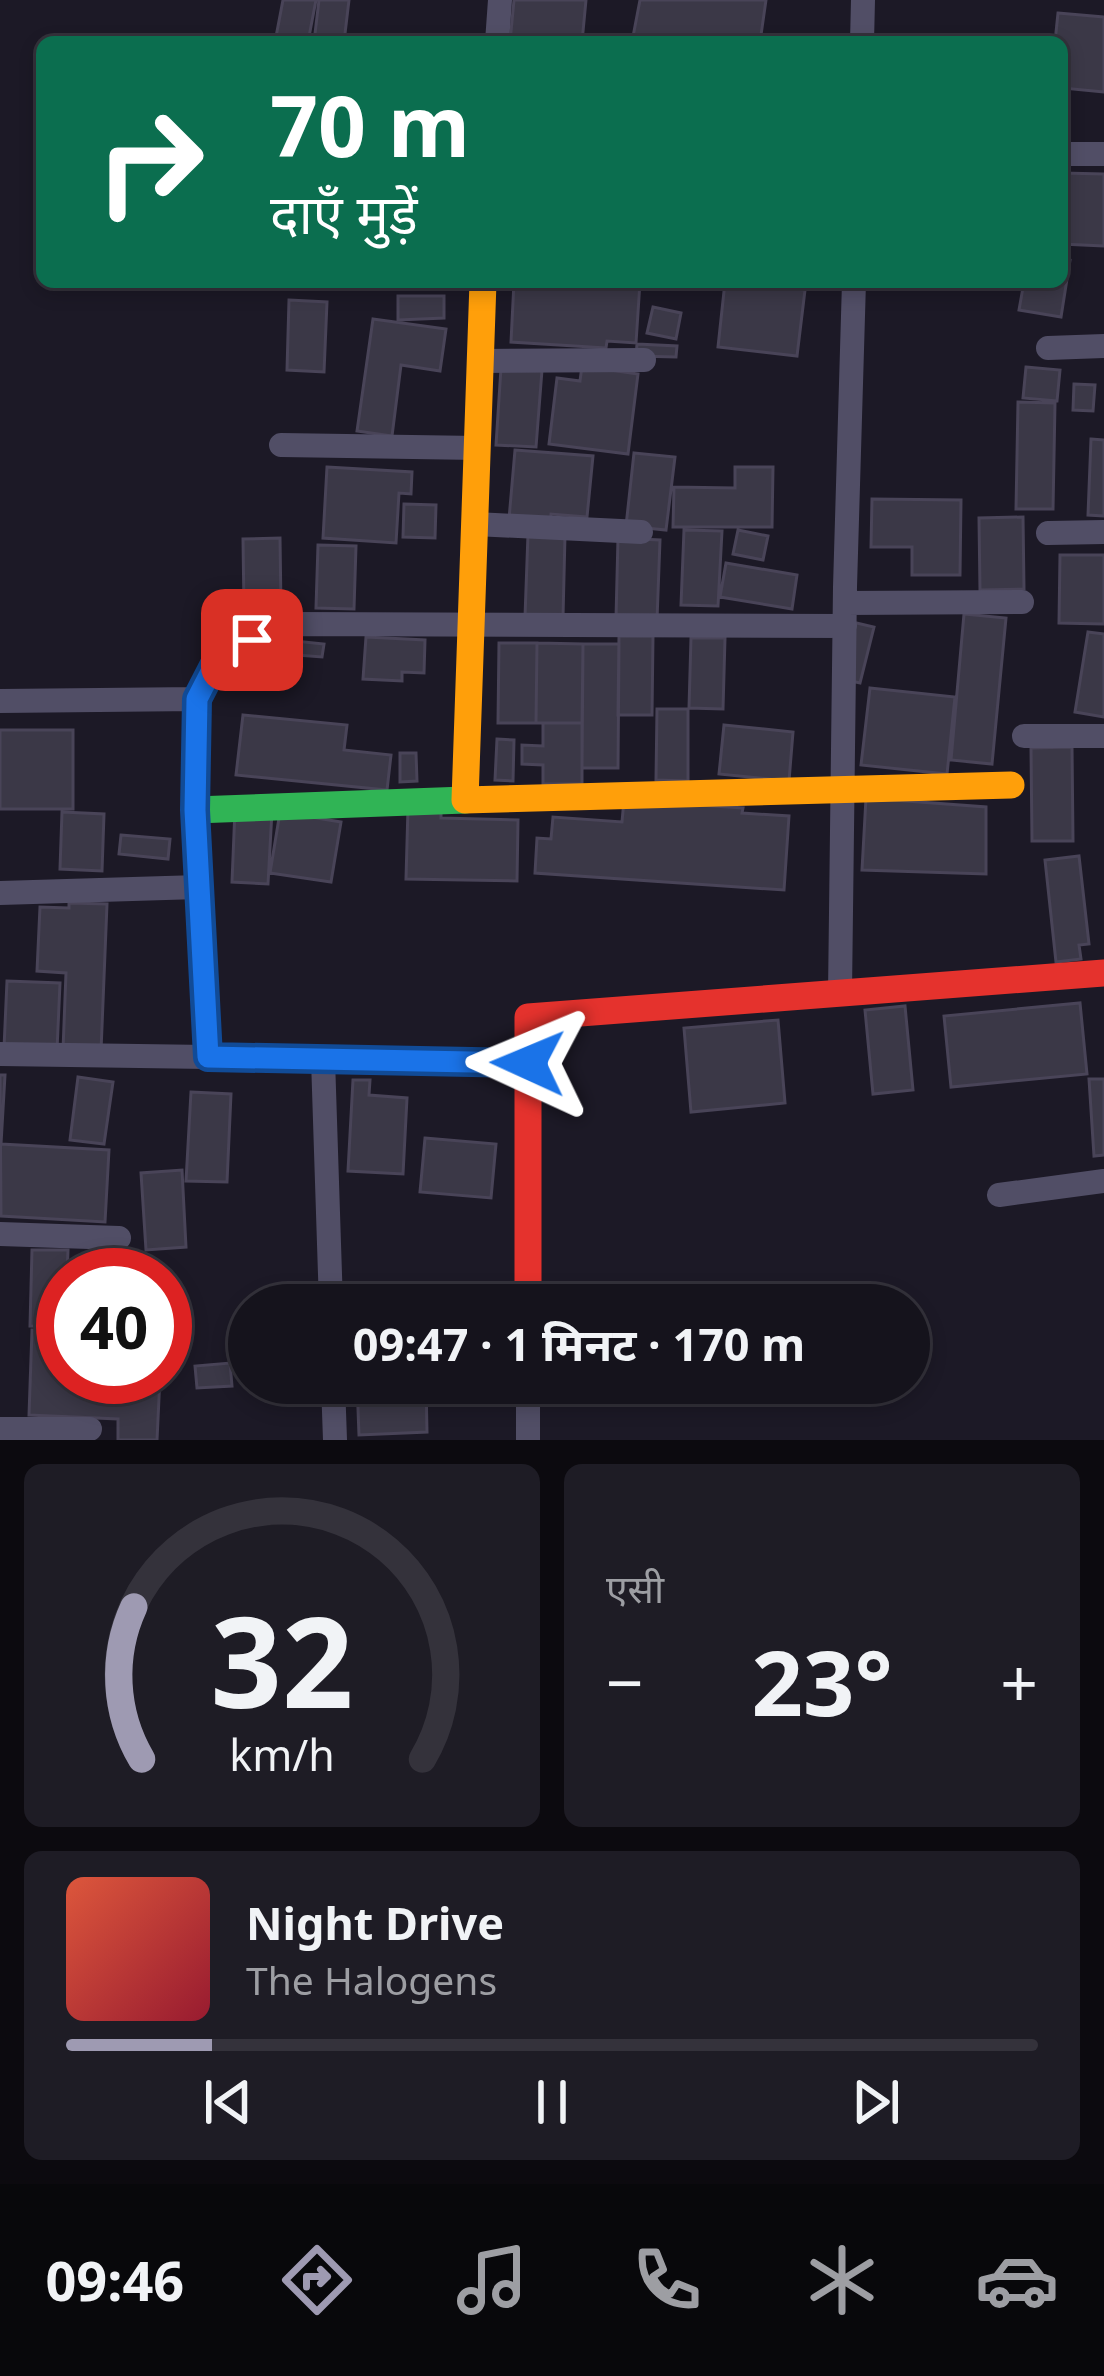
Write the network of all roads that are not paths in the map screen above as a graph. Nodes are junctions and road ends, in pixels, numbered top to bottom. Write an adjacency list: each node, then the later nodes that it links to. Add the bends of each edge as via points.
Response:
1 (500, 0): 3 (street)
2 (863, 0): 4 (street)
3 (497, 36)
4 (862, 36)
5 (1068, 154): 6 (street)
6 (1104, 154)
7 (483, 288): 12 (street)
8 (854, 288): 20 (street)
9 (1104, 346): 10 (street)
10 (1048, 348)
11 (644, 360): 12 (street)
12 (481, 361): 14 (street)
13 (281, 445): 14 (street)
14 (478, 448): 15 (street)
15 (475, 524): 16 (street); 21 (street)
16 (641, 532)
17 (1104, 532): 18 (street)
18 (1048, 533)
19 (1022, 602): 20 (street)
20 (844, 615): 21 (street); 27 (street)
21 (472, 627): 22 (street, via 290,624 215,664); 28 (street)
22 (197, 699): 23 (street); 29 (street)
23 (0, 701)
24 (1024, 736): 25 (street)
25 (1104, 736)
26 (1011, 784): 27 (street)
27 (843, 789): 28 (street); 33 (street)
28 (465, 800): 29 (street)
29 (195, 810): 30 (street)
30 (199, 887): 31 (street); 35 (street)
31 (0, 893)
32 (1104, 973): 33 (street)
33 (840, 993): 37 (street, via 528,1017)
34 (0, 1054): 35 (street)
35 (208, 1057): 36 (street)
36 (323, 1059): 37 (street); 42 (street)
37 (528, 1063): 43 (street)
38 (1104, 1181): 39 (street)
39 (999, 1195)
40 (0, 1234): 41 (street)
41 (118, 1238)
42 (330, 1284)
43 (528, 1284)
44 (334, 1404): 48 (street)
45 (528, 1404): 49 (street)
46 (0, 1429): 47 (street)
47 (90, 1429)
48 (335, 1440)
49 (528, 1440)

